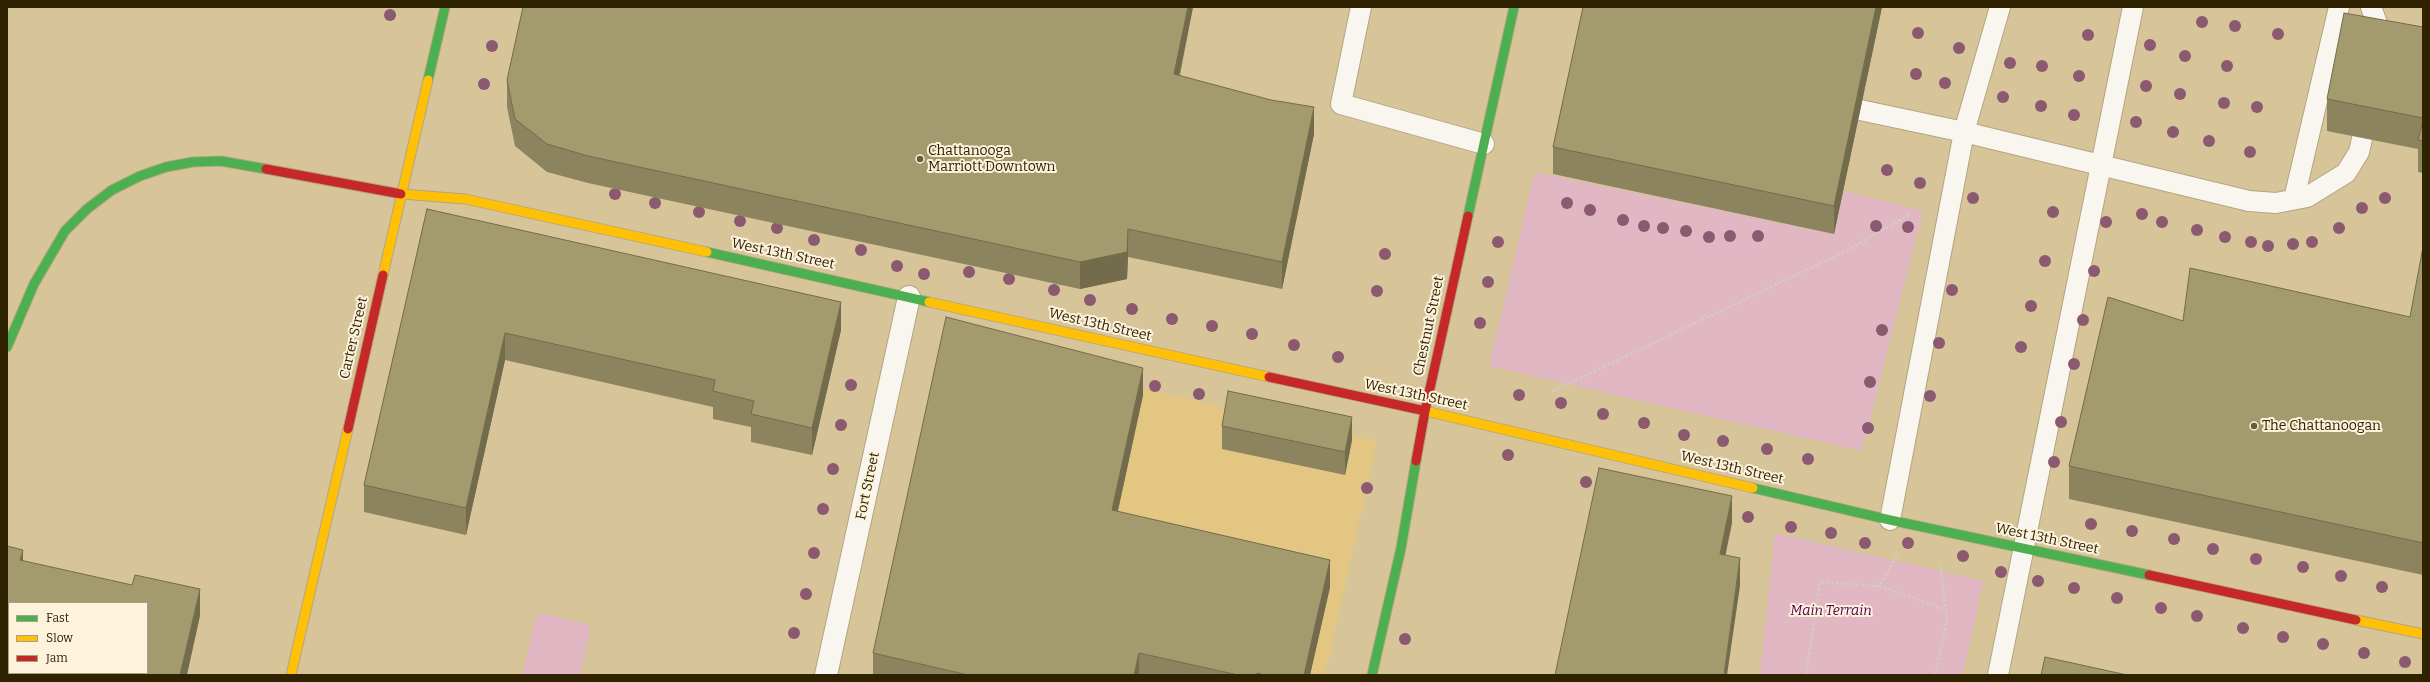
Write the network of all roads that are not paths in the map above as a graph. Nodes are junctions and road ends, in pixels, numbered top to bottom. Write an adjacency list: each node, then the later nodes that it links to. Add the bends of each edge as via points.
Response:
1 (445, 7): 14 (main road, Carter Street)
2 (1361, 7): 12 (lane, via 1341,104)
3 (1514, 7): 12 (main road, Chestnut Street)
4 (2000, 7): 11 (lane)
5 (2134, 7): 13 (lane)
6 (2339, 7): 15 (lane)
7 (2371, 7): 8 (lane, via 2379,29)
8 (2378, 66)
9 (2372, 94): 15 (lane, via 2359,152 2346,173 2308,197)
10 (1860, 110): 11 (lane)
11 (1964, 132): 13 (lane); 19 (lane)
12 (1484, 144): 18 (main road, Chestnut Street)
13 (2102, 164): 15 (lane, via 2249,201 2276,203); 20 (lane)
14 (401, 194): 16 (main road, West 13th Street, via 465,199); 17 (main road, West 13th Street, via 221,161 166,167 140,176 87,208 65,231 48,256 34,284); 22 (main road, Carter Street)
15 (2294, 199)
16 (909, 296): 18 (main road, West 13th Street); 23 (street, Fort Street)
17 (7, 347)
18 (1425, 410): 19 (main road, West 13th Street); 24 (main road, Chestnut Street, via 1401,548)
19 (1890, 520): 20 (main road, West 13th Street)
20 (2025, 548): 21 (main road, West 13th Street); 25 (lane)
21 (2423, 634)
22 (291, 675)
23 (826, 675)
24 (1372, 675)
25 (1998, 675)

